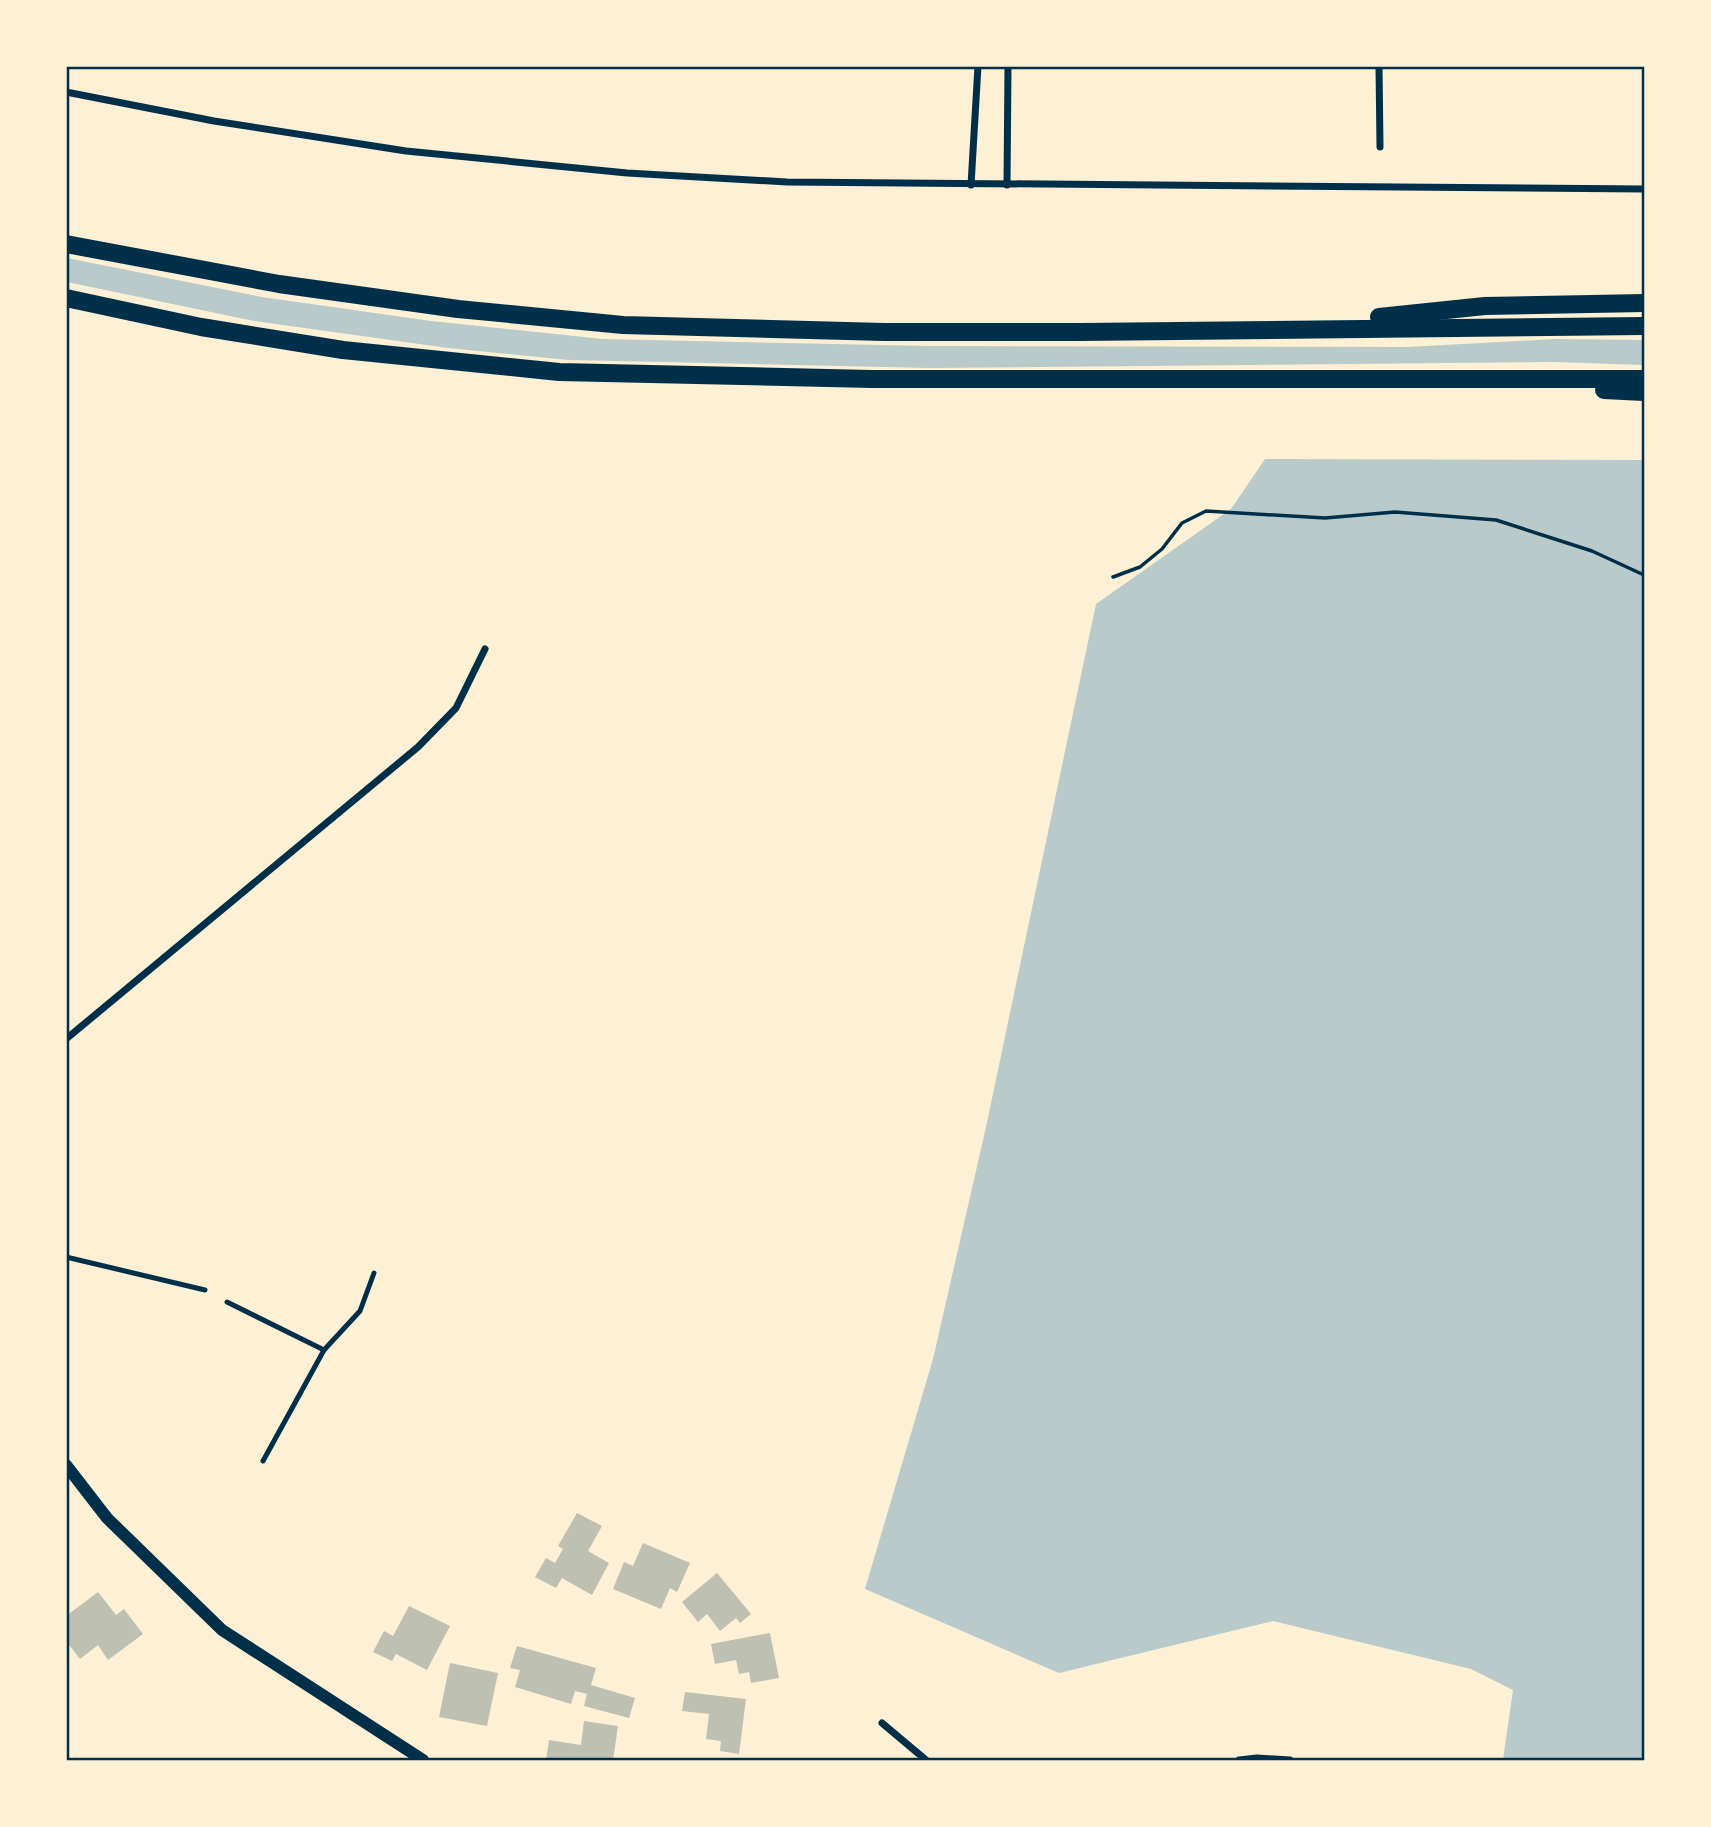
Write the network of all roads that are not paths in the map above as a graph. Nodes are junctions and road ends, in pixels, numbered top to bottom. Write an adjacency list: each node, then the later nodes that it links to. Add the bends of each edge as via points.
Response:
1 (978, 66): 6 (street)
2 (1008, 66): 7 (street)
3 (1380, 66): 5 (street)
4 (66, 92): 6 (street, via 310,137 511,164 787,182)
5 (1380, 147)
6 (971, 185): 7 (street)
7 (1007, 185): 8 (street)
8 (1644, 189)
9 (66, 244): 13 (highway, via 279,284 611,324 884,332)
10 (66, 298): 14 (highway, via 201,327 343,350 559,372 871,379)
11 (1644, 303): 13 (highway, via 1485,306)
12 (1644, 326): 13 (highway)
13 (1262, 330)
14 (1423, 379): 15 (highway); 16 (highway)
15 (1644, 379)
16 (1644, 393)
17 (485, 649): 18 (street, via 456,708 418,747)
18 (66, 1039)
19 (66, 1257): 21 (lane)
20 (374, 1273): 23 (lane, via 360,1311)
21 (205, 1290)
22 (227, 1302): 23 (lane)
23 (324, 1350): 24 (lane)
24 (263, 1461)
25 (66, 1465): 27 (street, via 107,1518 222,1630)
26 (882, 1723): 28 (street)
27 (424, 1760)
28 (926, 1760)
29 (1239, 1760): 30 (street)
30 (1290, 1760)

